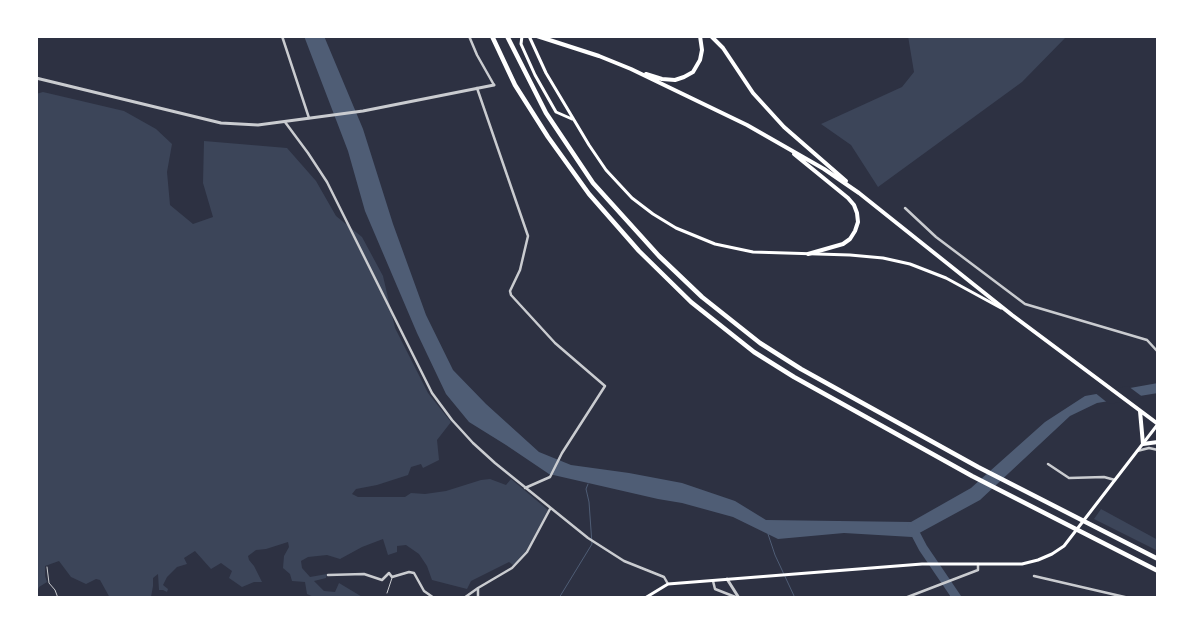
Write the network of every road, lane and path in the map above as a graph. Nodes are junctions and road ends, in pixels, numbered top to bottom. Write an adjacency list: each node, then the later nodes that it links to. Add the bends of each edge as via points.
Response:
1 (282, 36): 14 (street)
2 (469, 36): 12 (street)
3 (492, 36): 36 (highway, via 515,85 589,194 691,302 754,352 794,377 972,476)
4 (507, 36): 33 (highway, via 546,113 593,183 659,256 702,297 760,343 801,369 978,467)
5 (522, 36): 15 (main road, via 521,44 556,112)
6 (529, 36): 15 (main road)
7 (537, 36): 10 (main road)
8 (700, 36): 10 (main road, via 700,60 693,72 684,77 662,79)
9 (711, 36): 18 (main road, via 723,48 753,93 784,127)
10 (631, 69): 17 (main road)
11 (36, 78): 16 (street, via 221,123 258,125)
12 (494, 85): 13 (street)
13 (476, 88): 14 (street); 31 (street, via 528,236 511,295 555,343 604,386 550,477)
14 (309, 118): 16 (street)
15 (573, 120): 20 (main road, via 618,184 653,214 676,228 731,248)
16 (285, 122): 31 (street, via 327,182 432,393 473,443)
17 (785, 146): 18 (main road); 20 (main road, via 848,198 857,213 858,222 850,239)
18 (859, 193): 21 (main road)
19 (905, 208): 22 (street, via 936,237 1026,304 1147,340)
20 (808, 254): 21 (main road, via 883,258 910,264 946,278)
21 (1012, 315): 23 (main road)
22 (1158, 352)
23 (1139, 410): 24 (main road); 26 (main road)
24 (1158, 424): 26 (main road)
25 (1158, 442): 26 (main road)
26 (1143, 444): 28 (main road)
27 (1158, 450): 28 (street)
28 (1137, 451): 30 (main road)
29 (1048, 464): 30 (street, via 1069,478 1104,477)
30 (1115, 480): 34 (main road, via 1064,546 1052,554 1022,564)
31 (524, 488): 32 (street)
32 (550, 509): 42 (street, via 594,543 624,561 664,576); 43 (street, via 532,546 518,562)
33 (1158, 559)
34 (978, 563): 40 (main road, via 922,564); 51 (street, via 978,570)
35 (47, 567): 45 (lane, via 49,583)
36 (1158, 571)
37 (328, 575): 39 (street, via 364,574 382,580 389,573)
38 (1034, 576): 52 (street)
39 (392, 577): 44 (lane); 46 (street, via 414,573 424,590)
40 (727, 579): 41 (main road); 50 (street)
41 (712, 580): 42 (main road); 50 (street, via 715,589)
42 (668, 584): 49 (main road)
43 (478, 588): 47 (street); 48 (street)
44 (387, 594)
45 (58, 598)
46 (434, 598)
47 (464, 598)
48 (478, 598)
49 (645, 598)
50 (738, 598)
51 (905, 598)
52 (1129, 598)

